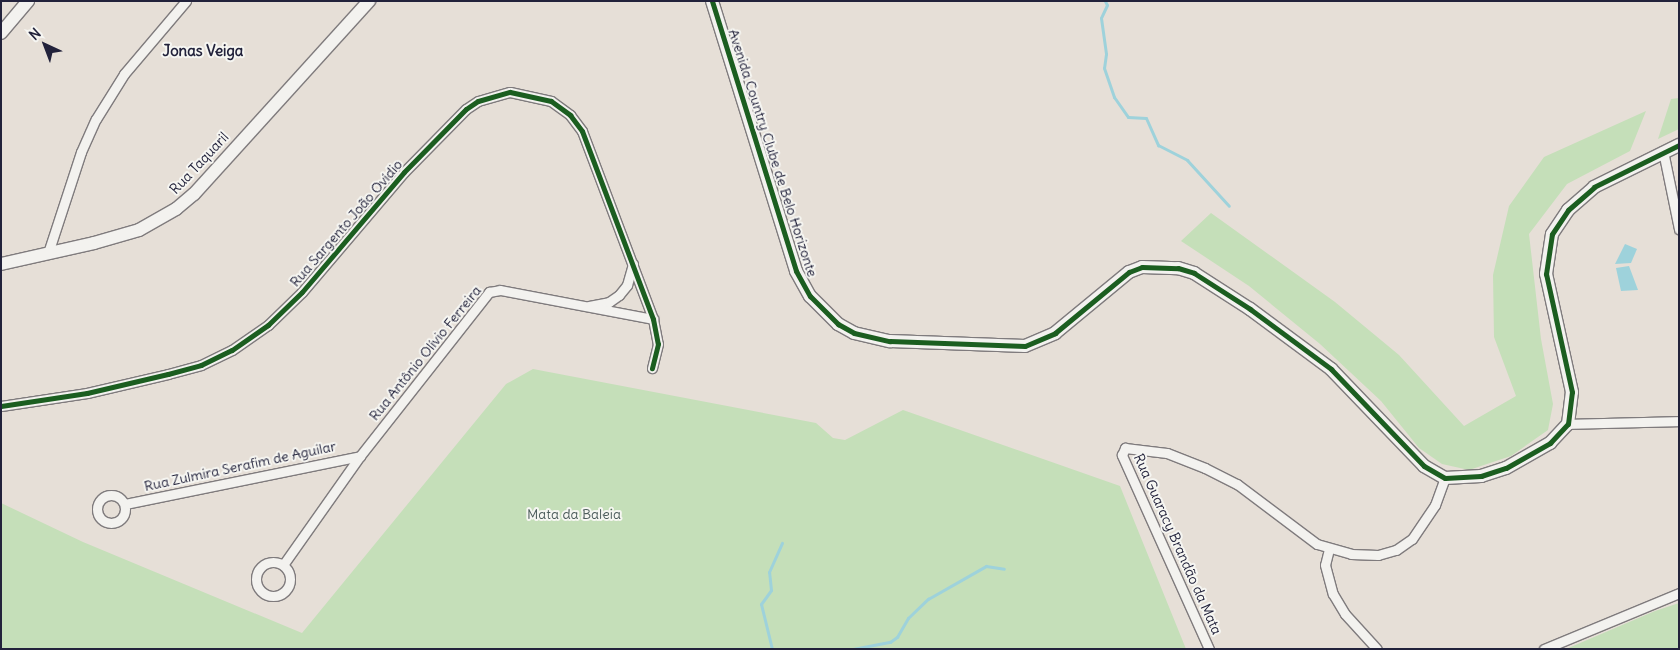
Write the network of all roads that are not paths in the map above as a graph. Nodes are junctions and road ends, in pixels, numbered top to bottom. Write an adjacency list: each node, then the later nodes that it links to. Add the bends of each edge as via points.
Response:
1 (28, 1): 5 (street)
2 (186, 1): 9 (street, via 124,74 96,119)
3 (369, 1): 9 (street, Rua Taquaril, via 194,194 176,209 139,230 94,244)
4 (712, 1): 19 (street, Avenida Country Clube de Belo Horizonte, via 796,271 810,296 838,324 854,333 890,341 1025,346 1055,333 1129,272 1142,268 1178,268 1194,273 1250,309 1331,369 1424,466)
5 (1, 33)
6 (1679, 145): 7 (street)
7 (1663, 151): 8 (street); 17 (street, via 1594,187 1568,210 1552,234 1546,274 1572,392)
8 (1679, 229)
9 (48, 253): 10 (street, Rua Taquaril)
10 (1, 264)
11 (634, 264): 12 (street, via 619,295 609,302); 13 (street, Rua Sargento João Ovídio); 15 (street, Rua Sargento João Ovídio, via 577,122 540,96 510,92 493,95 478,101 456,119 404,172 302,292 274,320 232,350 201,365 168,374 87,393)
12 (584, 307): 13 (street, Rua Antônio Olívio Ferreira); 18 (street, Rua Antônio Olívio Ferreira, via 500,290 489,292)
13 (653, 319): 14 (street, Rua Sargento João Ovídio, via 658,344)
14 (652, 368)
15 (1, 406)
16 (1679, 421): 17 (street)
17 (1568, 424): 19 (street, via 1550,443 1506,468 1481,476)
18 (360, 456): 20 (street, Rua Zulmira Serafim de Aguilar); 22 (street, Rua Antônio Olívio Ferreira)
19 (1445, 478): 21 (street, via 1435,505 1421,528 1396,550 1378,555)
20 (125, 504)
21 (1328, 549): 24 (street, Rua Guaracy Brandão da Mata, via 1286,524 1237,484 1205,468 1167,453 1128,447 1122,451); 25 (street, via 1325,565 1333,594 1345,614)
22 (282, 565)
23 (1679, 593): 26 (street)
24 (1209, 649)
25 (1377, 649)
26 (1544, 649)

